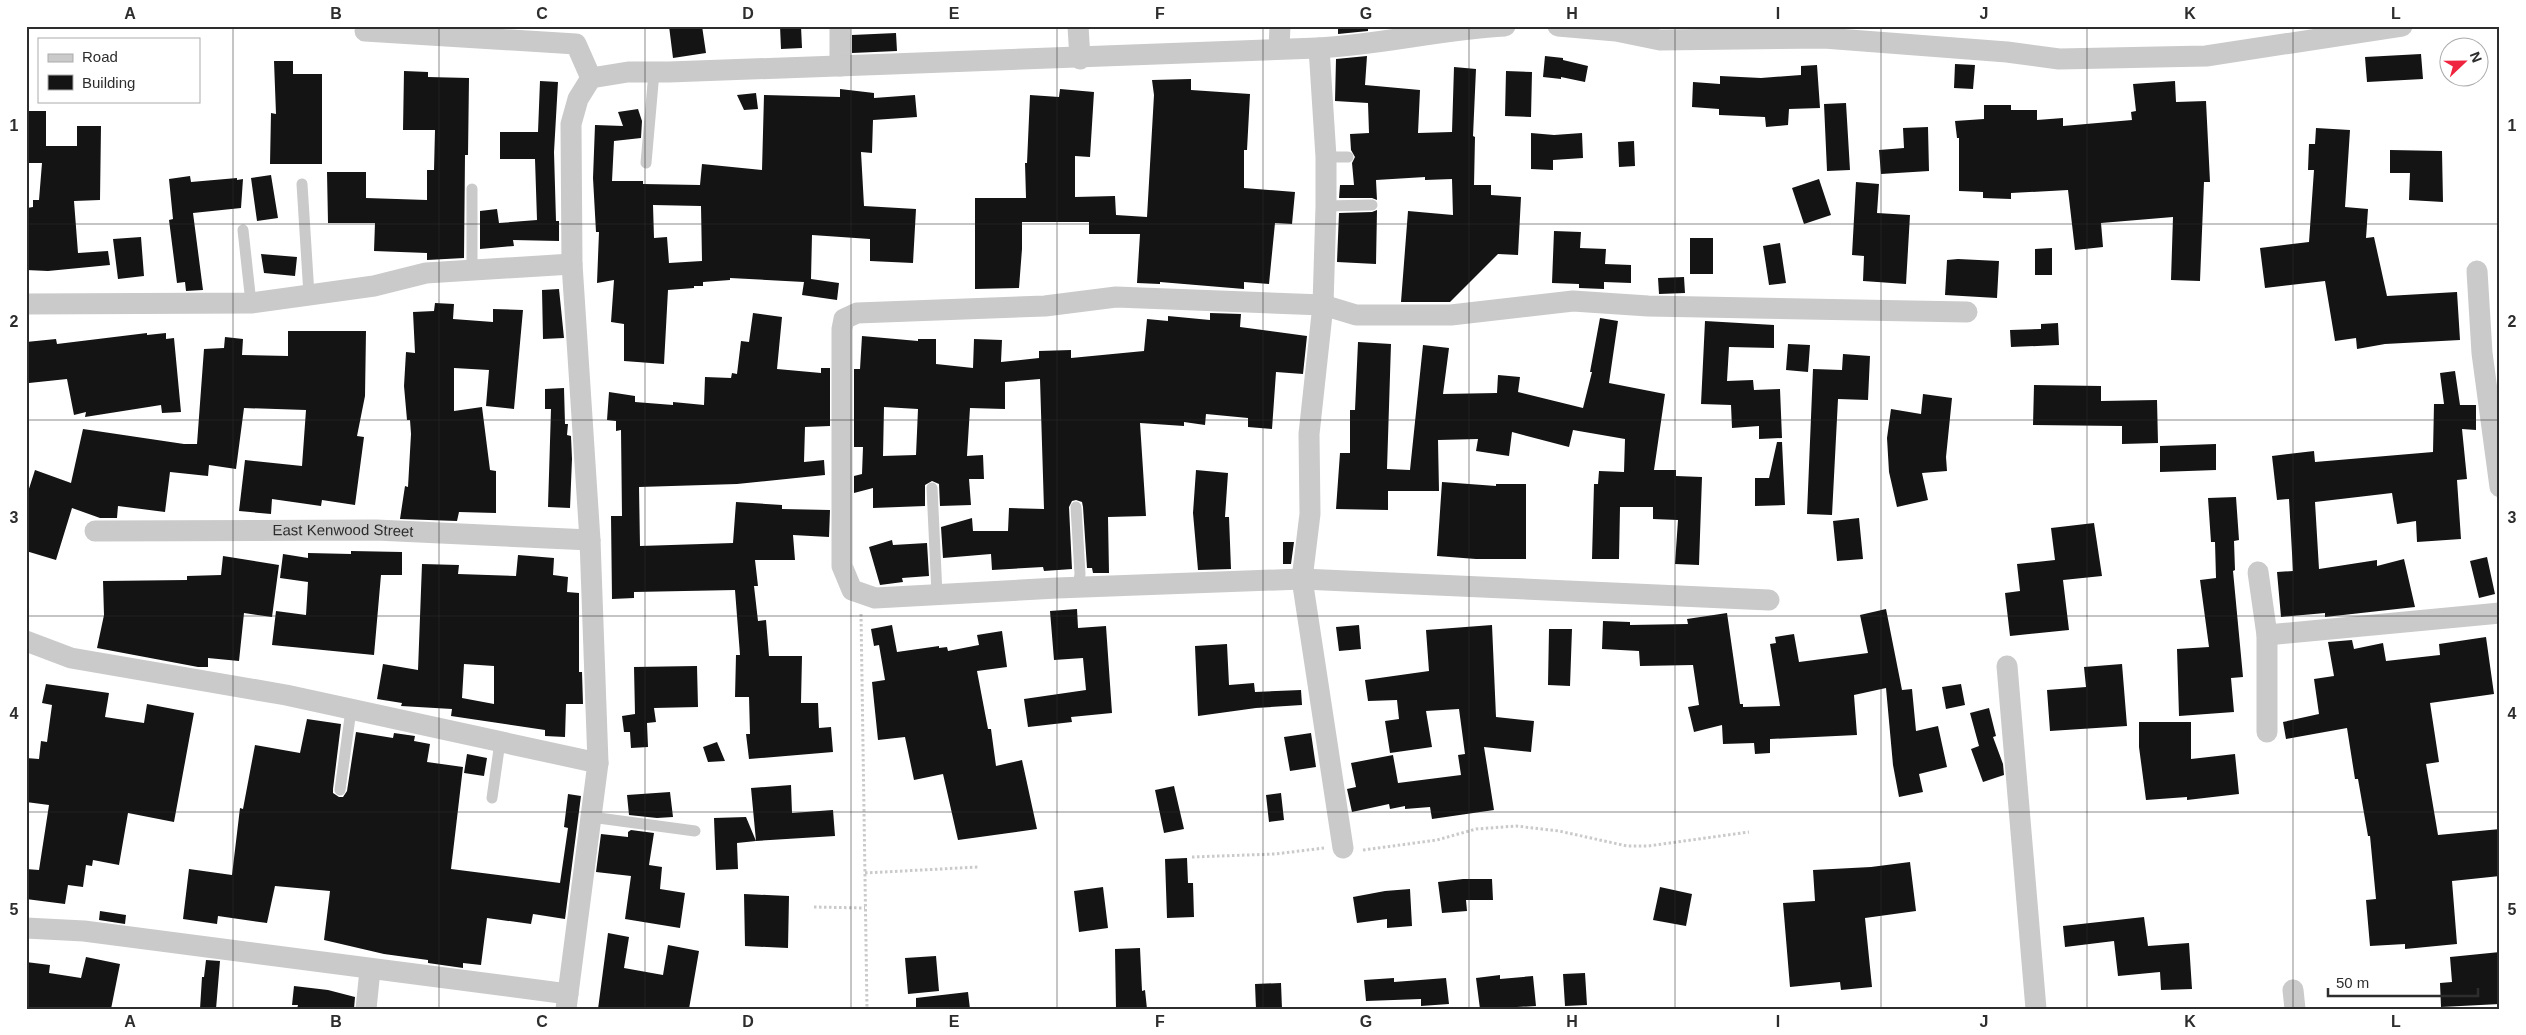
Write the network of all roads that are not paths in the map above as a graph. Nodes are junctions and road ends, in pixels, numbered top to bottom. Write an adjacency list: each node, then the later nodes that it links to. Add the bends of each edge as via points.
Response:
1 (840, 26): 12 (street)
2 (1078, 26): 11 (street)
3 (1280, 26): 9 (street)
4 (1505, 26): 10 (street)
5 (1558, 26): 8 (street, via 1616,31 1660,40)
6 (2402, 26): 8 (street, via 2206,56 2059,59)
7 (365, 31): 14 (street, via 576,44)
8 (1814, 32)
9 (1279, 48): 10 (street); 11 (street)
10 (1319, 48): 16 (street)
11 (1080, 59): 12 (street)
12 (840, 66): 13 (street)
13 (654, 72): 14 (street); 17 (lane)
14 (591, 78): 23 (street, via 578,99 572,124)
15 (1348, 156): 16 (lane)
16 (1326, 157): 21 (street)
17 (646, 163)
18 (302, 184): 26 (lane)
19 (472, 189): 24 (lane)
20 (1372, 205): 21 (lane)
21 (1326, 206): 29 (street)
22 (243, 230): 27 (lane)
23 (572, 264): 24 (street); 35 (street)
24 (472, 270): 26 (street, via 426,273 374,286)
25 (2477, 271): 31 (street, via 2482,353)
26 (309, 295): 27 (street)
27 (251, 303): 28 (street)
28 (26, 304)
29 (1323, 305): 30 (street, via 1356,314 1450,315 1573,301 1648,306); 37 (street, via 1309,434 1310,514); 39 (street, via 1116,297 1045,306 856,313 844,319 842,566 852,590 875,598)
30 (1967, 312)
31 (2500, 487)
32 (932, 488): 39 (lane)
33 (1076, 507): 38 (lane)
34 (95, 531): 35 (street, East Kenwood Street, via 376,530)
35 (590, 540): 48 (street)
36 (2258, 572): 42 (street)
37 (1302, 579): 38 (street); 40 (street); 53 (street)
38 (1078, 587): 39 (street)
39 (937, 594)
40 (1769, 600)
41 (2500, 613): 42 (street)
42 (2266, 635): 46 (street)
43 (26, 642): 45 (street, via 71,658 286,695)
44 (2007, 666): 58 (street)
45 (351, 710): 47 (street); 49 (lane)
46 (2267, 732)
47 (500, 742): 48 (street); 50 (lane)
48 (598, 763): 51 (street)
49 (340, 790)
50 (492, 798)
51 (591, 817): 52 (lane); 56 (street)
52 (695, 831)
53 (1343, 848)
54 (26, 928): 55 (street, via 84,931)
55 (370, 970): 56 (street); 57 (street)
56 (567, 1001)
57 (366, 1009)
58 (2036, 1009)

